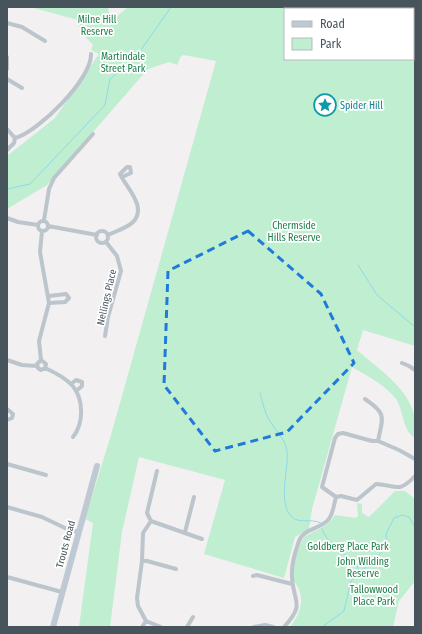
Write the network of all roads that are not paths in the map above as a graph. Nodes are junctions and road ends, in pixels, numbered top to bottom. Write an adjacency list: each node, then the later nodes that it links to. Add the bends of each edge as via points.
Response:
1 (7, 23): 2 (street, via 22,27)
2 (45, 41)
3 (91, 54): 10 (street, via 89,66 60,107 23,136)
4 (7, 57): 5 (street)
5 (7, 69)
6 (7, 79): 7 (street)
7 (22, 88)
8 (7, 128): 10 (street)
9 (93, 134): 14 (street, via 54,178)
10 (15, 138): 11 (street)
11 (7, 150)
12 (122, 177): 19 (street, via 137,203 136,217 132,223)
13 (7, 218): 15 (street)
14 (44, 220): 15 (street); 16 (street)
15 (38, 225): 17 (street)
16 (48, 226): 17 (street, via 47,230); 18 (street, Nellings Place)
17 (42, 231): 21 (street, via 40,252)
18 (97, 235): 19 (street, Nellings Place, via 104,232); 20 (street, Nellings Place, via 98,241)
19 (108, 235): 20 (street)
20 (106, 242): 23 (street, Nellings Place, via 117,256 121,271 108,317)
21 (49, 296): 22 (street); 22 (street, via 64,294 69,298 65,302)
22 (50, 303): 25 (street, via 39,341)
23 (106, 336)
24 (7, 360): 27 (street)
25 (41, 360): 27 (street); 28 (street, via 46,363)
26 (402, 363): 29 (street)
27 (36, 366): 28 (street, via 39,369)
28 (45, 368): 30 (street)
29 (415, 370)
30 (71, 384): 31 (street); 31 (street, via 76,380 82,382 82,386)
31 (76, 391): 35 (street, via 80,401 80,417 79,428)
32 (365, 399): 36 (street, via 380,409 382,415)
33 (7, 409): 34 (street, via 13,414)
34 (7, 420)
35 (73, 437)
36 (378, 441): 37 (street); 44 (street, via 343,433 337,436 322,487)
37 (415, 459)
38 (7, 464): 41 (street)
39 (96, 466): 47 (street, Trouts Road)
40 (157, 471): 46 (street, via 147,514)
41 (46, 475)
42 (415, 476): 44 (street, via 402,488 376,484 357,500)
43 (194, 497): 48 (street)
44 (336, 497): 54 (street, via 330,519 300,537 292,568)
45 (7, 507): 47 (street, via 42,517)
46 (151, 521): 48 (street); 50 (street, via 143,533)
47 (78, 532): 55 (street, Trouts Road)
48 (185, 532): 49 (street)
49 (202, 539)
50 (142, 561): 51 (street); 57 (street, via 137,598)
51 (176, 569)
52 (7, 576): 55 (street)
53 (253, 576): 54 (street)
54 (292, 584): 64 (street, via 297,608)
55 (62, 592): 58 (street, Trouts Road)
56 (193, 617): 61 (street)
57 (146, 621): 59 (street); 60 (street)
58 (53, 627)
59 (142, 627)
60 (160, 627)
61 (187, 627)
62 (254, 627): 63 (street)
63 (273, 627)
64 (284, 627)

